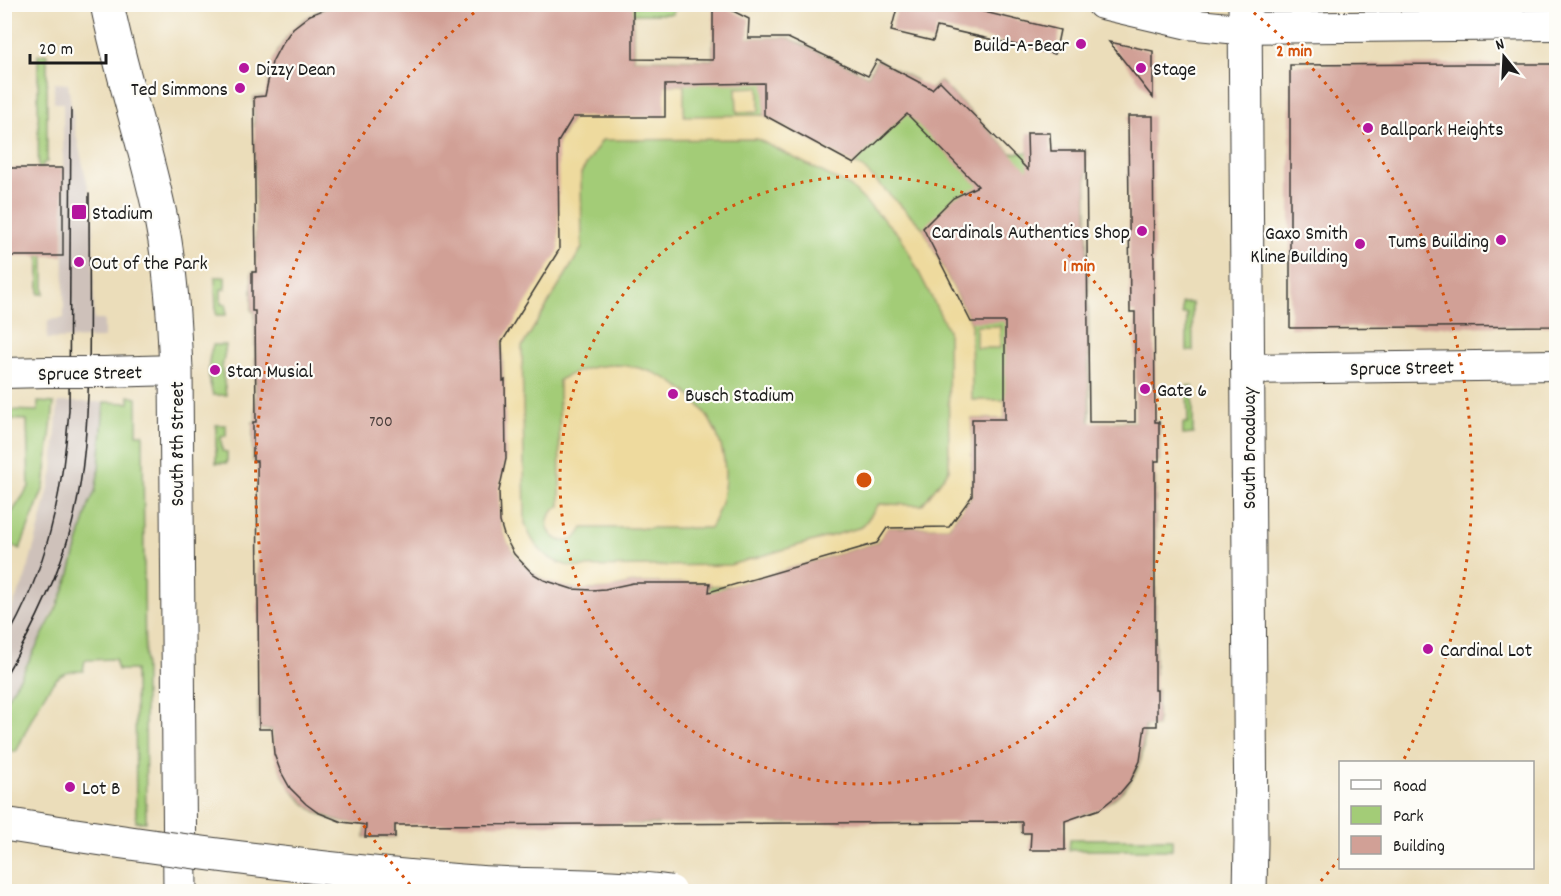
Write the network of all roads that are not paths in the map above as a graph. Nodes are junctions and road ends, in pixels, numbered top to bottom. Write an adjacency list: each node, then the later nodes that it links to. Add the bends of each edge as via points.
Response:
1 (107, 4): 7 (main road, South 8th Street, via 161,219 172,296)
2 (1102, 4): 3 (street, via 1188,24)
3 (1245, 16): 4 (street); 6 (main road, South Broadway)
4 (1557, 25)
5 (1557, 365): 6 (street, Spruce Street)
6 (1247, 369): 12 (main road, South Broadway)
7 (176, 370): 8 (street, Spruce Street, bridge); 10 (main road, South 8th Street)
8 (4, 373)
9 (4, 824): 11 (main road, bridge, via 266,862 462,881)
10 (180, 891)
11 (670, 891)
12 (1251, 891)

